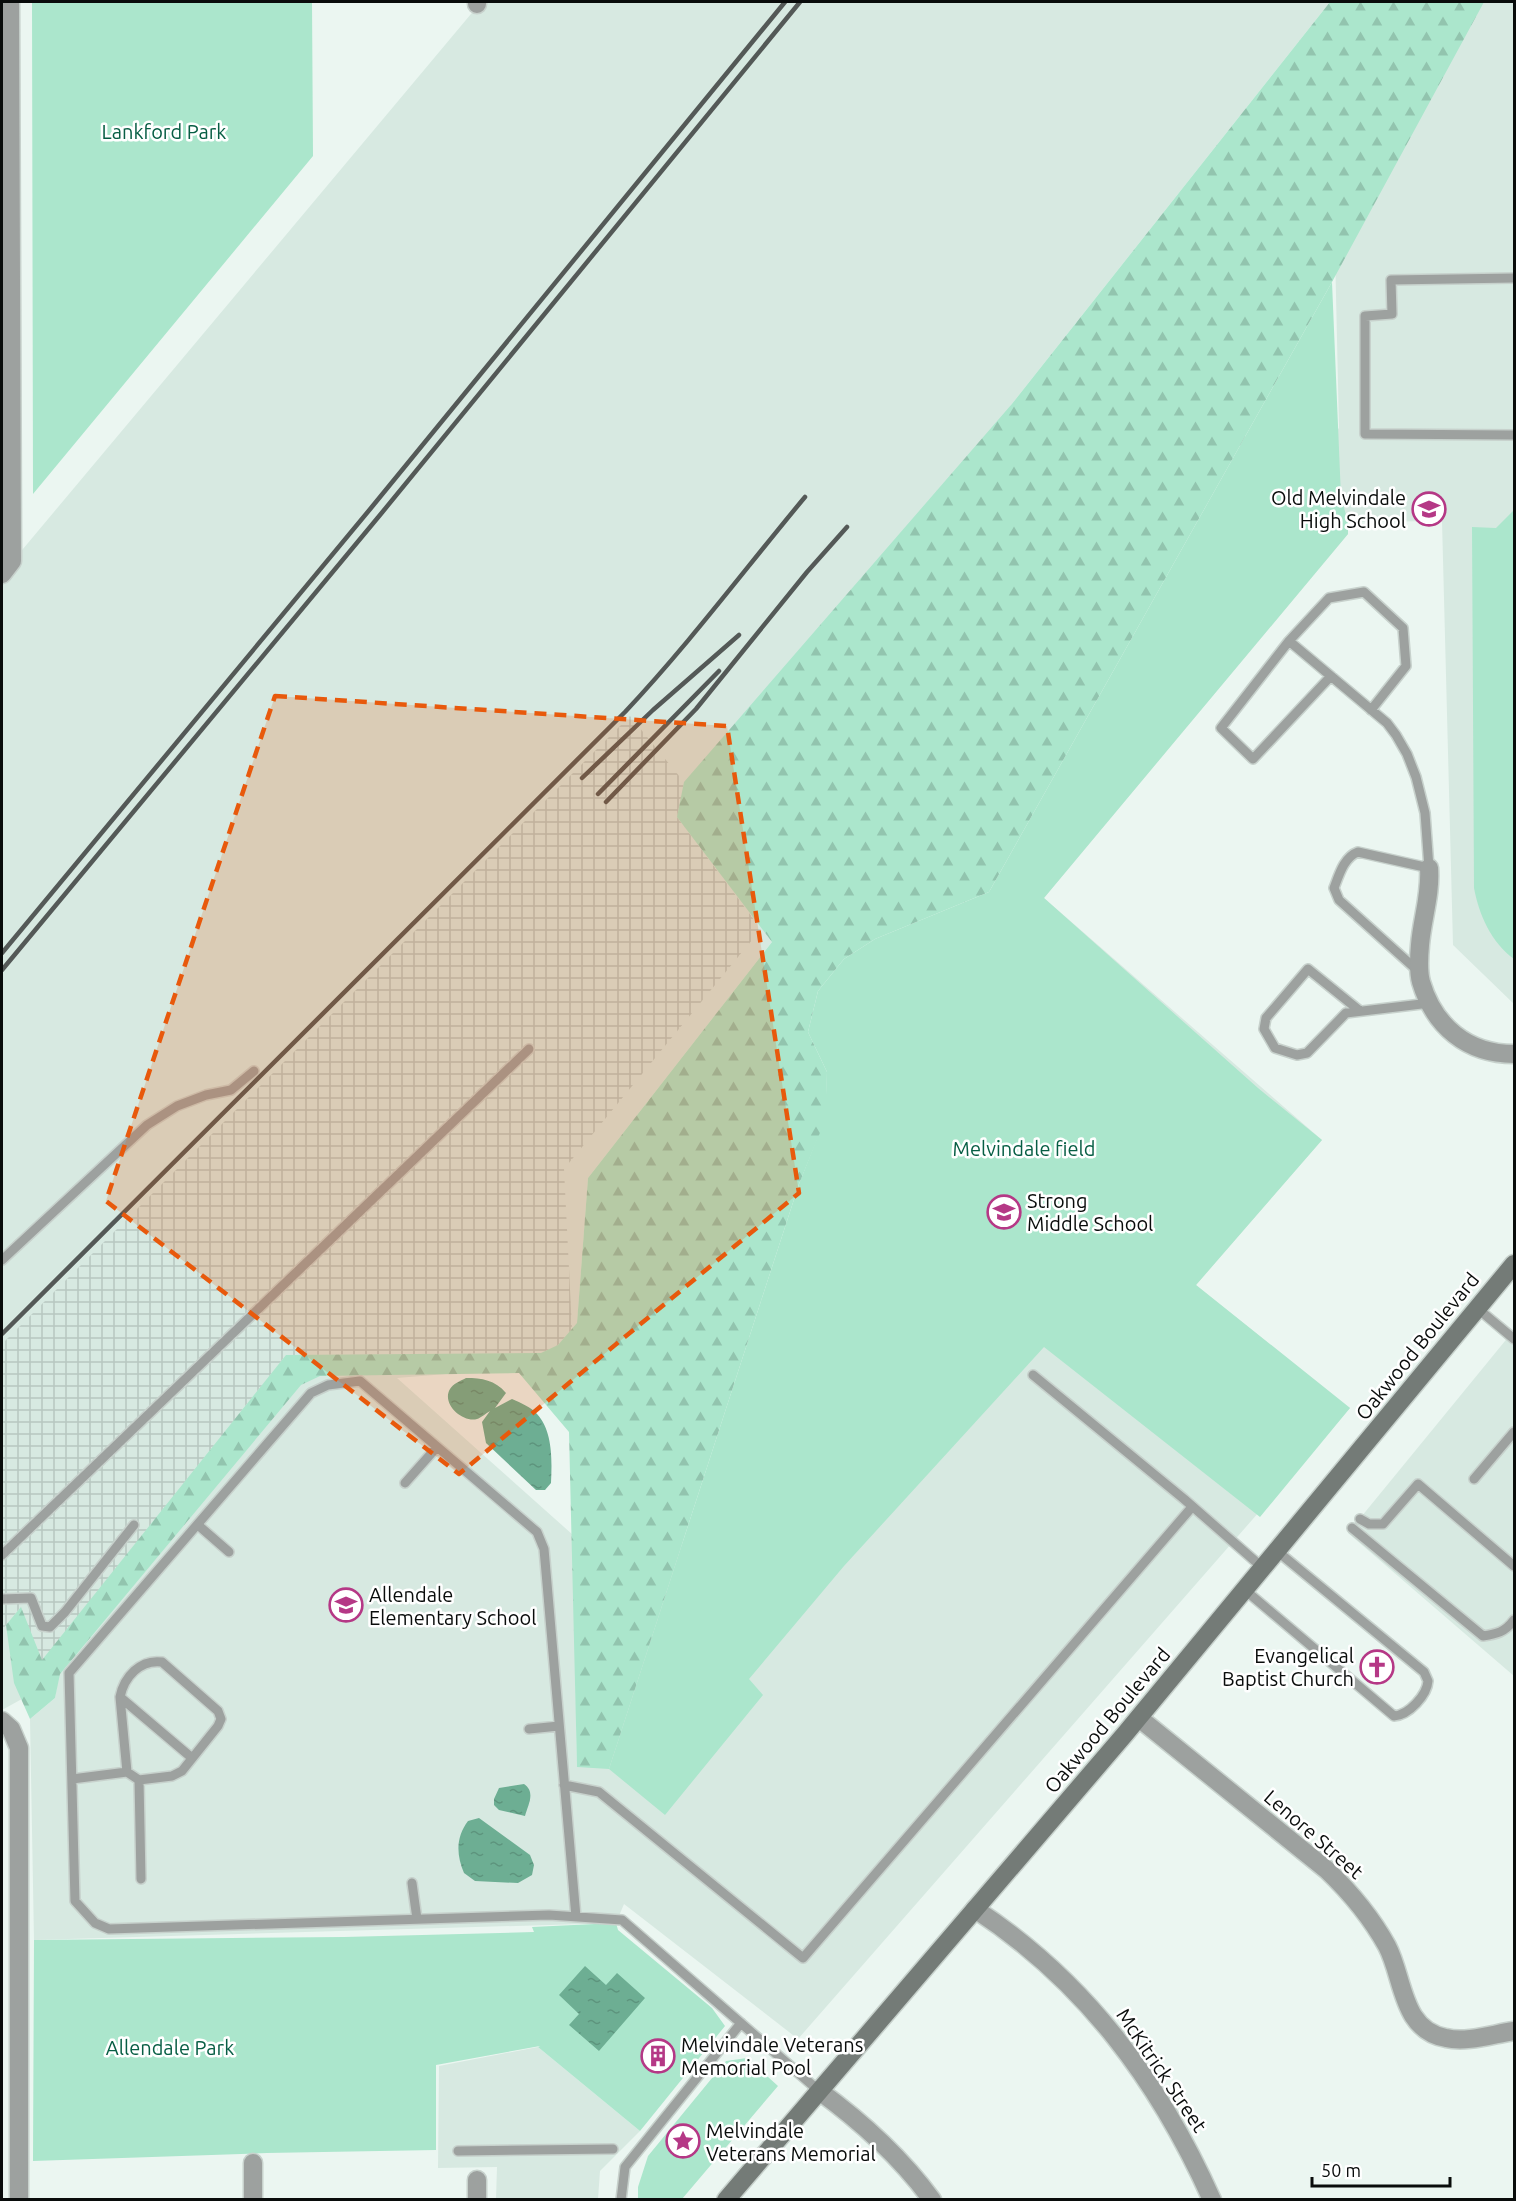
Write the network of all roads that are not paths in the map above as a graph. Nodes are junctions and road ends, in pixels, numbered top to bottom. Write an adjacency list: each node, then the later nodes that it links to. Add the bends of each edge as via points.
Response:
1 (7, 8): 2 (street)
2 (6, 276): 5 (street)
3 (1515, 278): 4 (lane, via 1391,280 1392,314 1365,316 1365,434)
4 (1515, 435)
5 (7, 527): 6 (street, via 12,561)
6 (2, 574)
7 (1289, 640): 8 (lane); 8 (lane, via 1221,728 1253,759); 9 (lane, via 1329,598 1364,592 1403,628 1406,666)
8 (1331, 676): 9 (lane)
9 (1371, 710): 10 (lane, via 1396,735 1413,769 1425,813)
10 (1429, 868): 11 (street, via 1431,884 1420,944); 11 (lane, via 1358,852 1347,860 1334,888 1339,900)
11 (1420, 973): 12 (street)
12 (1430, 1003): 13 (lane); 15 (street, via 1450,1032 1474,1047)
13 (1360, 1011): 13 (lane, via 1346,1013 1308,1053 1275,1048 1264,1029 1266,1018 1308,969)
14 (529, 1049): 33 (lane)
15 (1515, 1054)
16 (254, 1071): 17 (lane, via 231,1090 177,1106 147,1125)
17 (2, 1260)
18 (1515, 1264): 19 (main road, Oakwood Boulevard)
19 (1477, 1308): 20 (lane); 31 (main road, Oakwood Boulevard)
20 (1515, 1339)
21 (1033, 1375): 26 (lane)
22 (1515, 1432): 24 (lane)
23 (437, 1447): 25 (lane); 29 (lane, via 360,1381 328,1385 312,1393); 42 (lane, via 537,1532 544,1549)
24 (1474, 1479)
25 (405, 1483)
26 (1192, 1507): 35 (lane); 48 (lane, via 803,1958 599,1792)
27 (1360, 1519): 34 (lane, via 1383,1524 1418,1484)
28 (134, 1525): 37 (lane, via 50,1627 42,1626 31,1598)
29 (198, 1525): 32 (lane); 46 (lane, via 69,1674)
30 (1352, 1528): 38 (lane, via 1483,1636 1499,1634)
31 (1277, 1551): 35 (main road, Oakwood Boulevard); 36 (lane, via 1426,1676 1426,1691 1407,1712 1394,1716)
32 (229, 1552)
33 (2, 1555)
34 (1515, 1566)
35 (1263, 1568): 36 (main road, Oakwood Boulevard)
36 (1245, 1590): 40 (main road, Oakwood Boulevard)
37 (2, 1599)
38 (1515, 1620)
39 (120, 1698): 44 (lane); 44 (lane, via 122,1688 140,1665 151,1660 162,1662 218,1711 221,1719); 45 (lane)
40 (1139, 1718): 51 (main road, Oakwood Boulevard); 55 (street, Lenore Street, via 1348,1890 1388,1947 1405,2001 1419,2024 1446,2038)
41 (2, 1721): 61 (street, via 11,1729 19,1748)
42 (559, 1726): 43 (lane); 48 (lane)
43 (529, 1729)
44 (192, 1758): 47 (lane, via 172,1776)
45 (127, 1772): 46 (lane); 47 (lane)
46 (72, 1779): 53 (lane, via 75,1900 95,1923 110,1929)
47 (139, 1780): 49 (lane)
48 (564, 1785): 52 (lane)
49 (141, 1879)
50 (412, 1883): 53 (lane)
51 (975, 1909): 56 (main road, Oakwood Boulevard); 67 (street, McKitrick Street, via 1011,1933 1104,2022 1164,2106)
52 (576, 1917): 53 (lane); 54 (lane, via 622,1920)
53 (417, 1919)
54 (741, 2023): 56 (lane); 64 (lane, via 625,2167)
55 (1515, 2031)
56 (818, 2090): 65 (main road, Oakwood Boulevard); 66 (street, via 887,2146)
57 (613, 2149): 58 (lane)
58 (458, 2151)
59 (253, 2163): 62 (street)
60 (477, 2180): 63 (street)
61 (19, 2199)
62 (253, 2199)
63 (477, 2199)
64 (621, 2199)
65 (726, 2199)
66 (932, 2199)
67 (1212, 2199)

